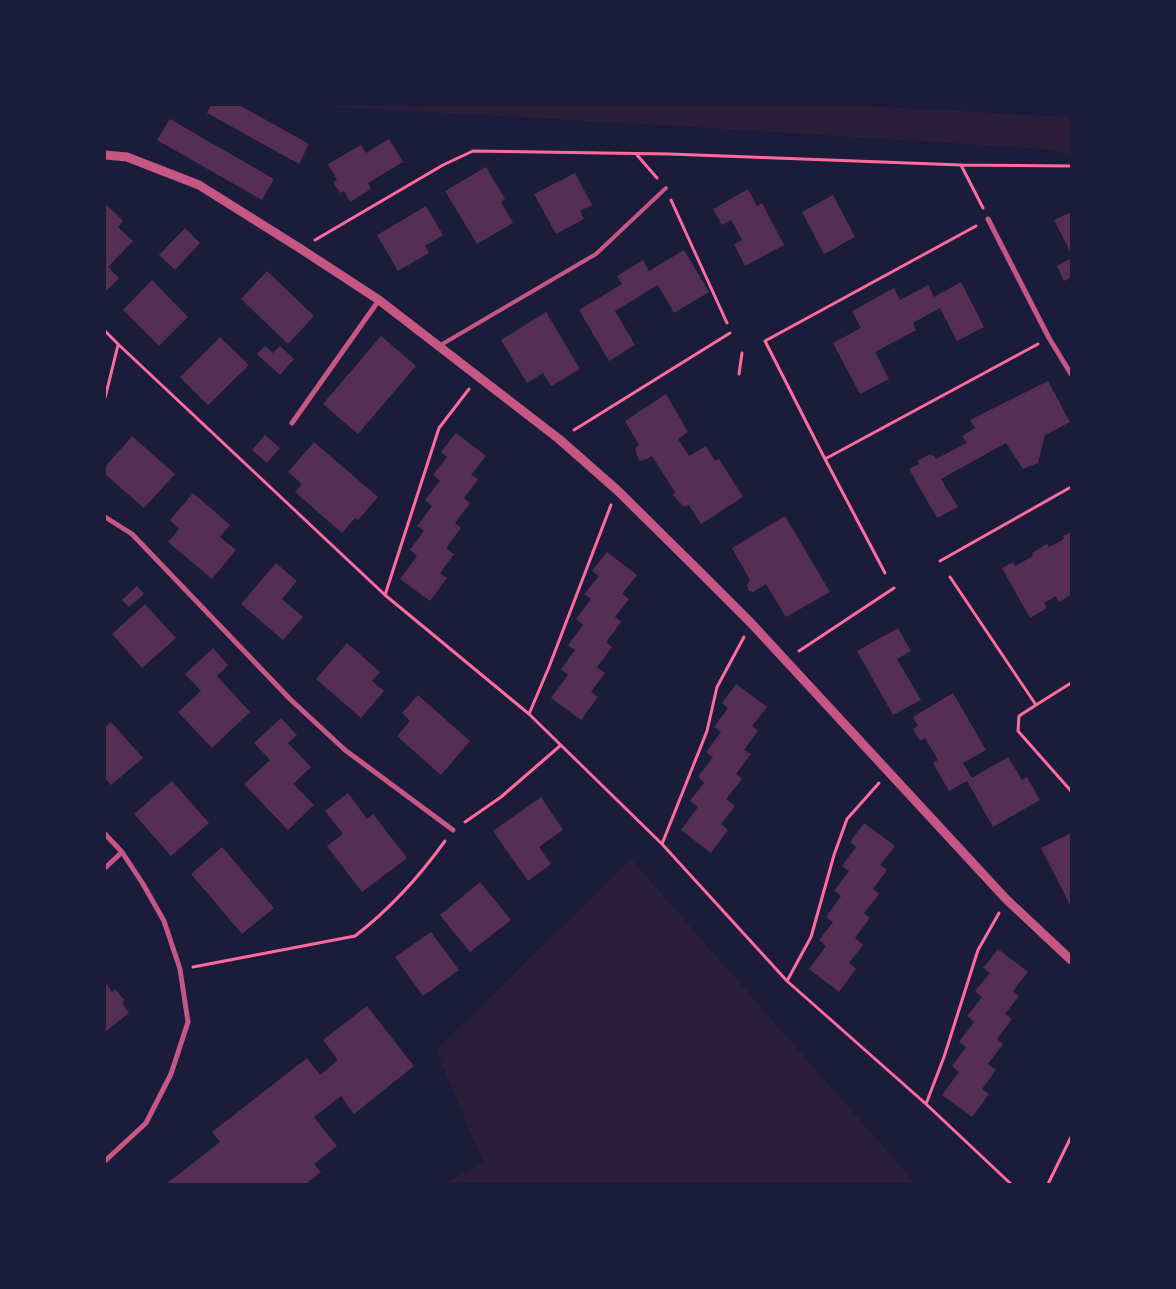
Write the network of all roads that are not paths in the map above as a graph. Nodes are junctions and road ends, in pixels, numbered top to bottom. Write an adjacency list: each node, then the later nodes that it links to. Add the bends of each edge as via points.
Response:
1 (105, 155): 4 (street, via 127,156 199,185)
2 (666, 188): 5 (lane, via 596,254)
3 (988, 219): 6 (street)
4 (379, 300): 5 (street); 7 (street)
5 (439, 346): 13 (street, via 559,439 701,572 1006,899)
6 (1071, 374)
7 (292, 423)
8 (105, 517): 9 (street, via 132,534 290,699 345,750)
9 (453, 830)
10 (105, 834): 11 (street)
11 (122, 852): 12 (street); 14 (street, via 164,921 180,969 188,1022 172,1074 146,1123)
12 (105, 868)
13 (1071, 960)
14 (105, 1161)

